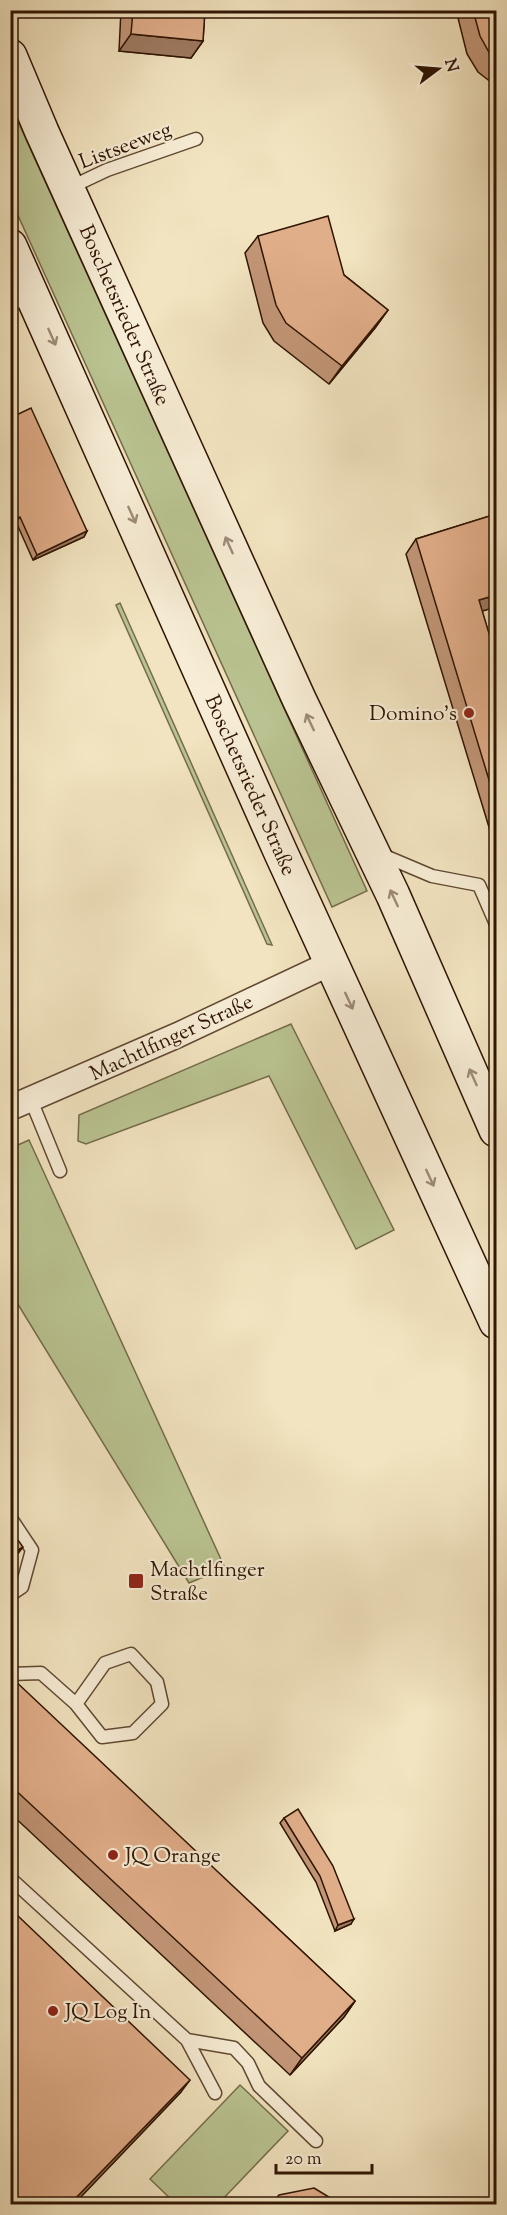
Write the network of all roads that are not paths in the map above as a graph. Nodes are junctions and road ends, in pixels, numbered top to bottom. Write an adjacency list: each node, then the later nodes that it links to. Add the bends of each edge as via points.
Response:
1 (10, 56): 3 (main road, Boschetsrieder Straße)
2 (196, 139): 3 (lane, Listseeweg)
3 (68, 188): 6 (main road, Boschetsrieder Straße, one-way to 3)
4 (10, 246): 5 (main road, Boschetsrieder Straße)
5 (21, 294): 8 (main road, Boschetsrieder Straße, one-way to 8)
6 (371, 850): 7 (lane, via 432,876 479,885); 10 (main road, Boschetsrieder Straße, one-way to 6)
7 (496, 924)
8 (331, 963): 9 (street, Machtlfinger Straße); 12 (main road, Boschetsrieder Straße, one-way to 12)
9 (21, 1104): 11 (lane)
10 (496, 1130)
11 (60, 1171)
12 (496, 1322)
13 (10, 1517): 14 (lane, via 32,1550 22,1587)
14 (10, 1595)
15 (10, 1674): 16 (lane, via 41,1673)
16 (75, 1704): 16 (lane, via 105,1663 131,1654 158,1682 162,1704 133,1732 102,1737)
17 (10, 1878): 18 (lane)
18 (187, 2040): 19 (lane); 20 (lane, via 234,2048 248,2063 259,2086)
19 (214, 2093)
20 (316, 2141)

